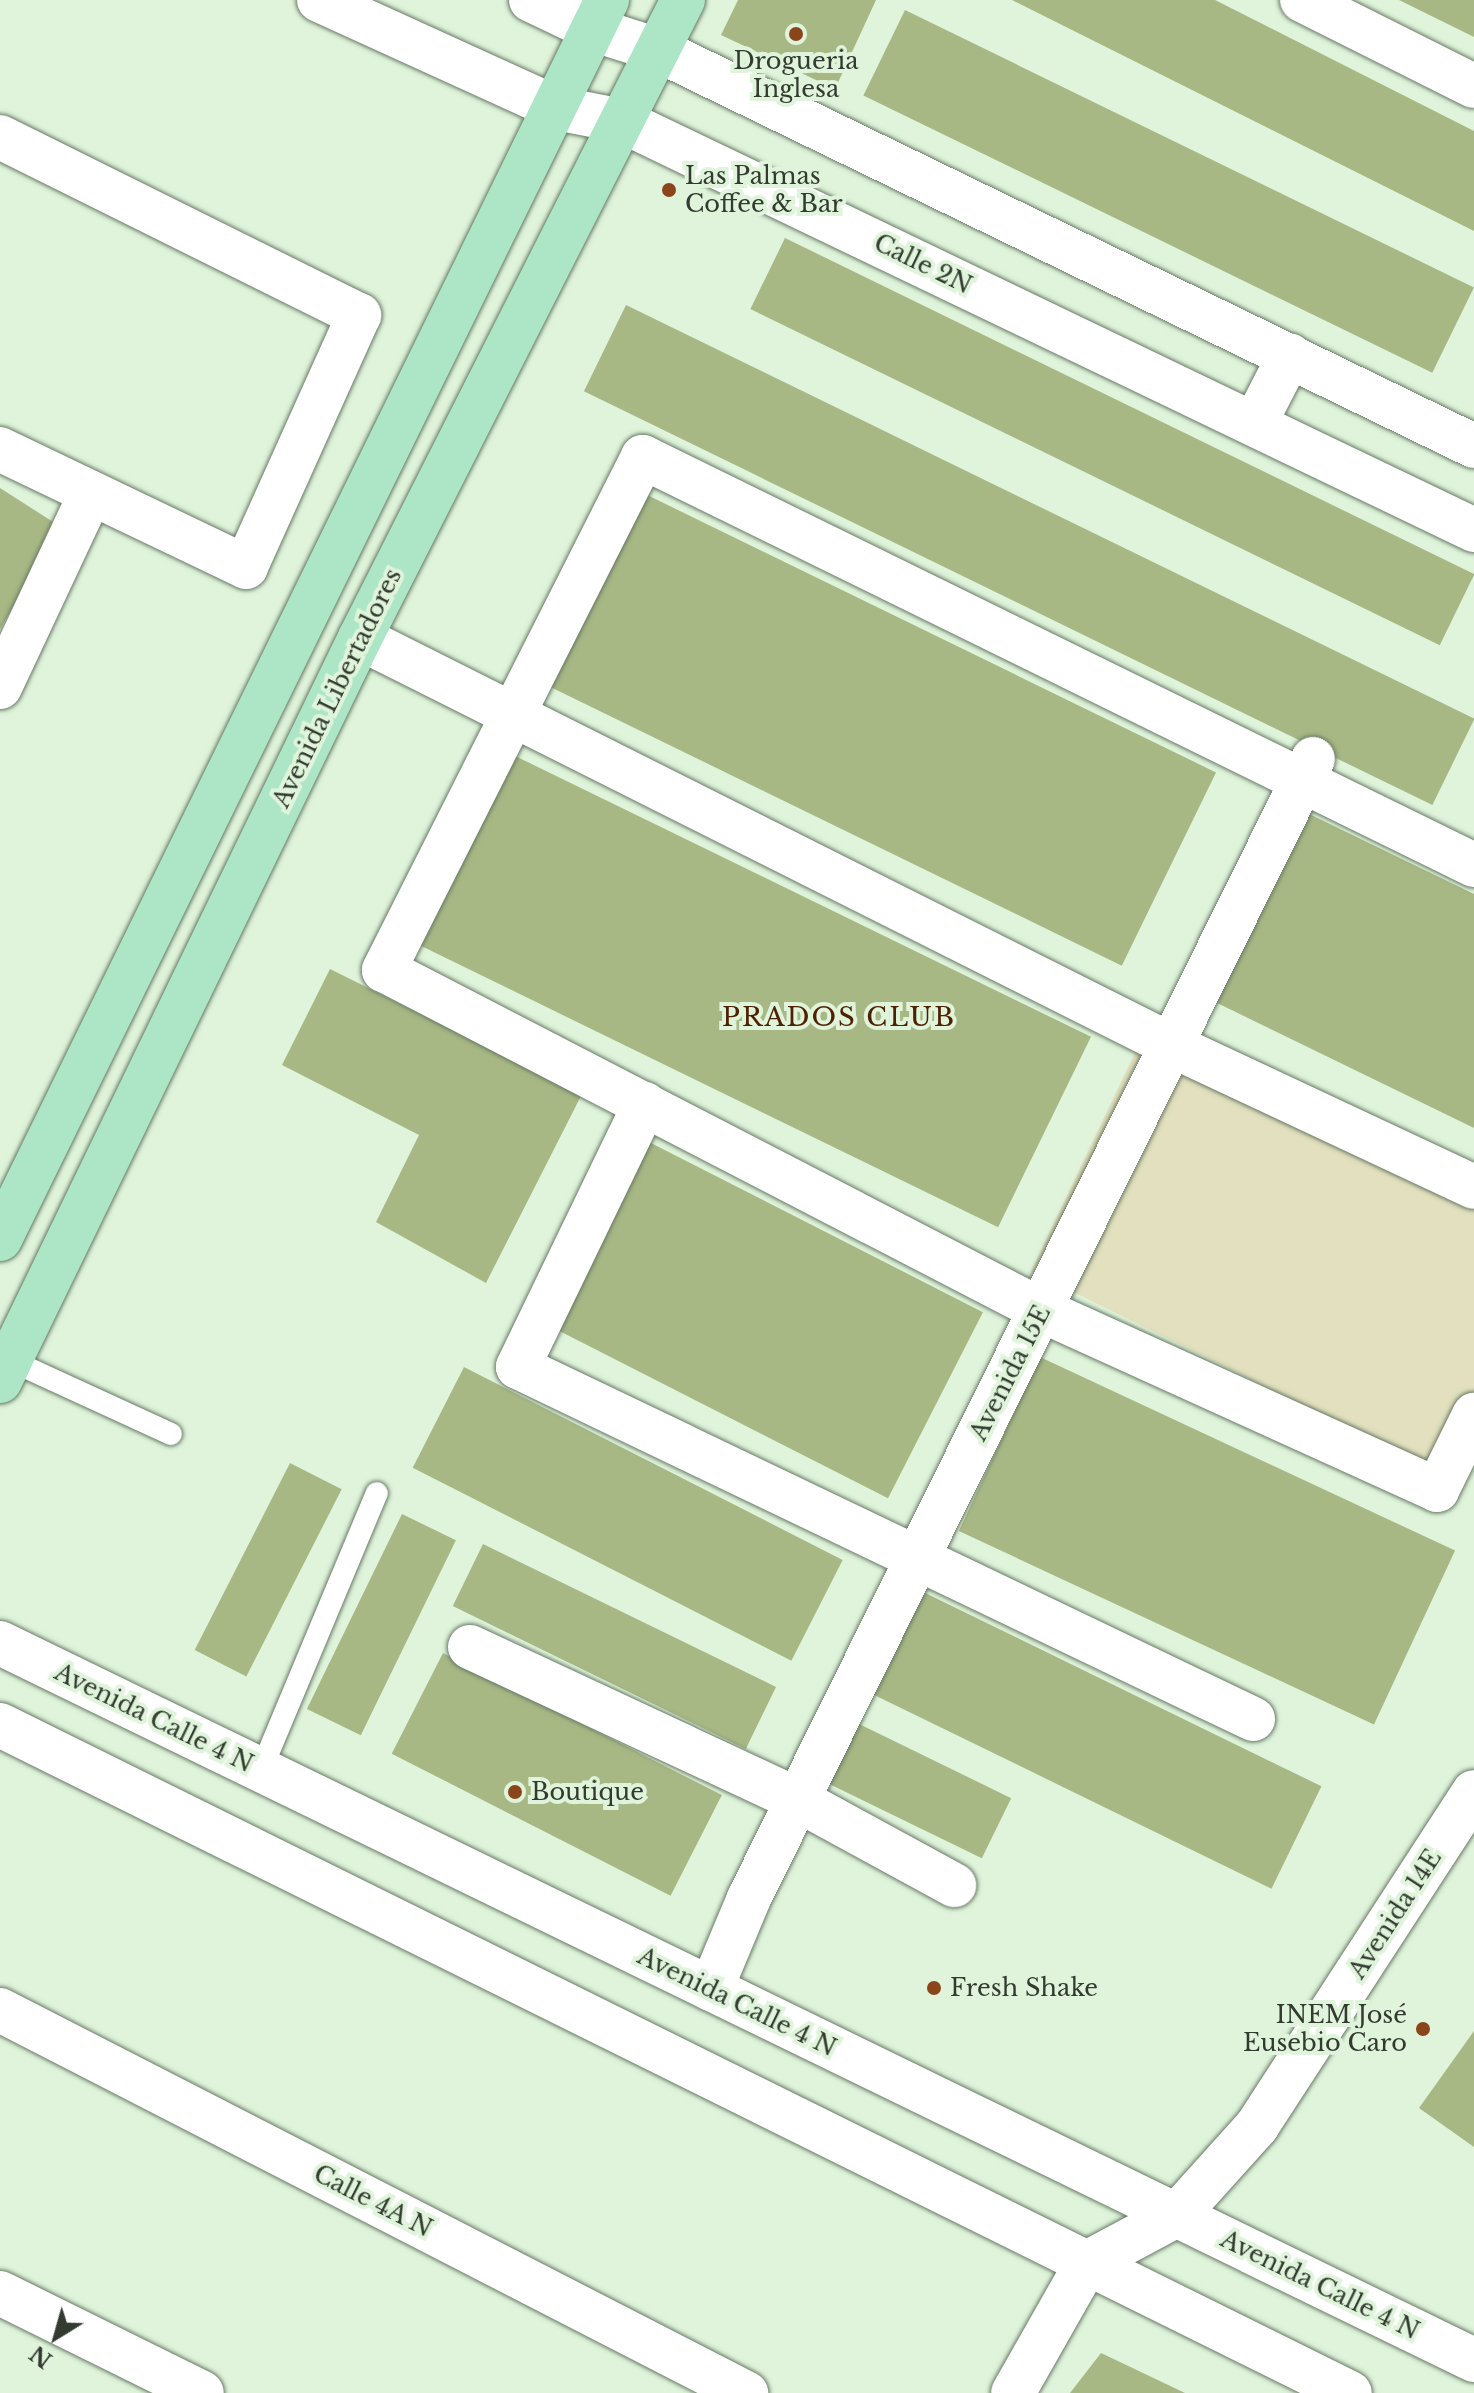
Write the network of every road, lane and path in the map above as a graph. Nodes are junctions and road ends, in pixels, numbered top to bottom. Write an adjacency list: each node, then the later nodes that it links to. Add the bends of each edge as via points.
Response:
1 (319, 0): 8 (street, Calle 2N)
2 (531, 0): 5 (street)
3 (683, 0): 6 (main road, Avenida Libertadores)
4 (1302, 0): 7 (street)
5 (599, 14): 6 (street); 8 (main road)
6 (658, 50): 9 (main road, Avenida Libertadores); 11 (street)
7 (1474, 86)
8 (556, 108): 9 (street, Calle 2N); 25 (main road)
9 (622, 121): 12 (street, Calle 2N); 17 (main road, Avenida Libertadores)
10 (0, 137): 15 (street, via 359,315 246,567)
11 (1290, 355): 12 (street); 13 (street)
12 (1255, 423): 16 (street, Calle 2N)
13 (1474, 446)
14 (0, 449): 15 (street)
15 (91, 493): 18 (street)
16 (1474, 530)
17 (360, 638): 19 (street); 27 (main road, Avenida Libertadores)
18 (0, 687)
19 (513, 713): 20 (street, via 643,457); 22 (street); 23 (street, via 384,970)
20 (1307, 771): 21 (street); 22 (street, Avenida 15E, via 1219,940)
21 (1474, 865)
22 (1173, 1046): 24 (street); 26 (street, Avenida 15E, via 1089,1205)
23 (645, 1104): 26 (street); 31 (street, via 518,1367)
24 (1474, 1187)
25 (0, 1239)
26 (1043, 1311): 28 (street, via 1437,1490); 31 (street, Avenida 15E, via 967,1455)
27 (5, 1371): 29 (lane)
28 (1474, 1415)
29 (171, 1434)
30 (377, 1493): 36 (lane)
31 (920, 1560): 34 (street); 38 (street, Avenida 15E)
32 (0, 1643): 36 (street, Avenida Calle 4 N)
33 (470, 1647): 38 (street)
34 (1253, 1719)
35 (0, 1725): 43 (street)
36 (261, 1770): 40 (street, Avenida Calle 4 N)
37 (1474, 1792): 42 (street, Avenida 14E, via 1257,2126)
38 (798, 1800): 39 (street); 40 (street, Avenida 15E)
39 (954, 1885)
40 (711, 1989): 42 (street, Avenida Calle 4 N)
41 (0, 2010): 47 (street, Calle 4A N)
42 (1177, 2215): 43 (street, Avenida 14E); 45 (street, Avenida Calle 4 N)
43 (1087, 2263): 48 (street); 49 (street)
44 (0, 2293): 46 (street)
45 (1474, 2360)
46 (202, 2393)
47 (746, 2393)
48 (1013, 2393)
49 (1350, 2393)

